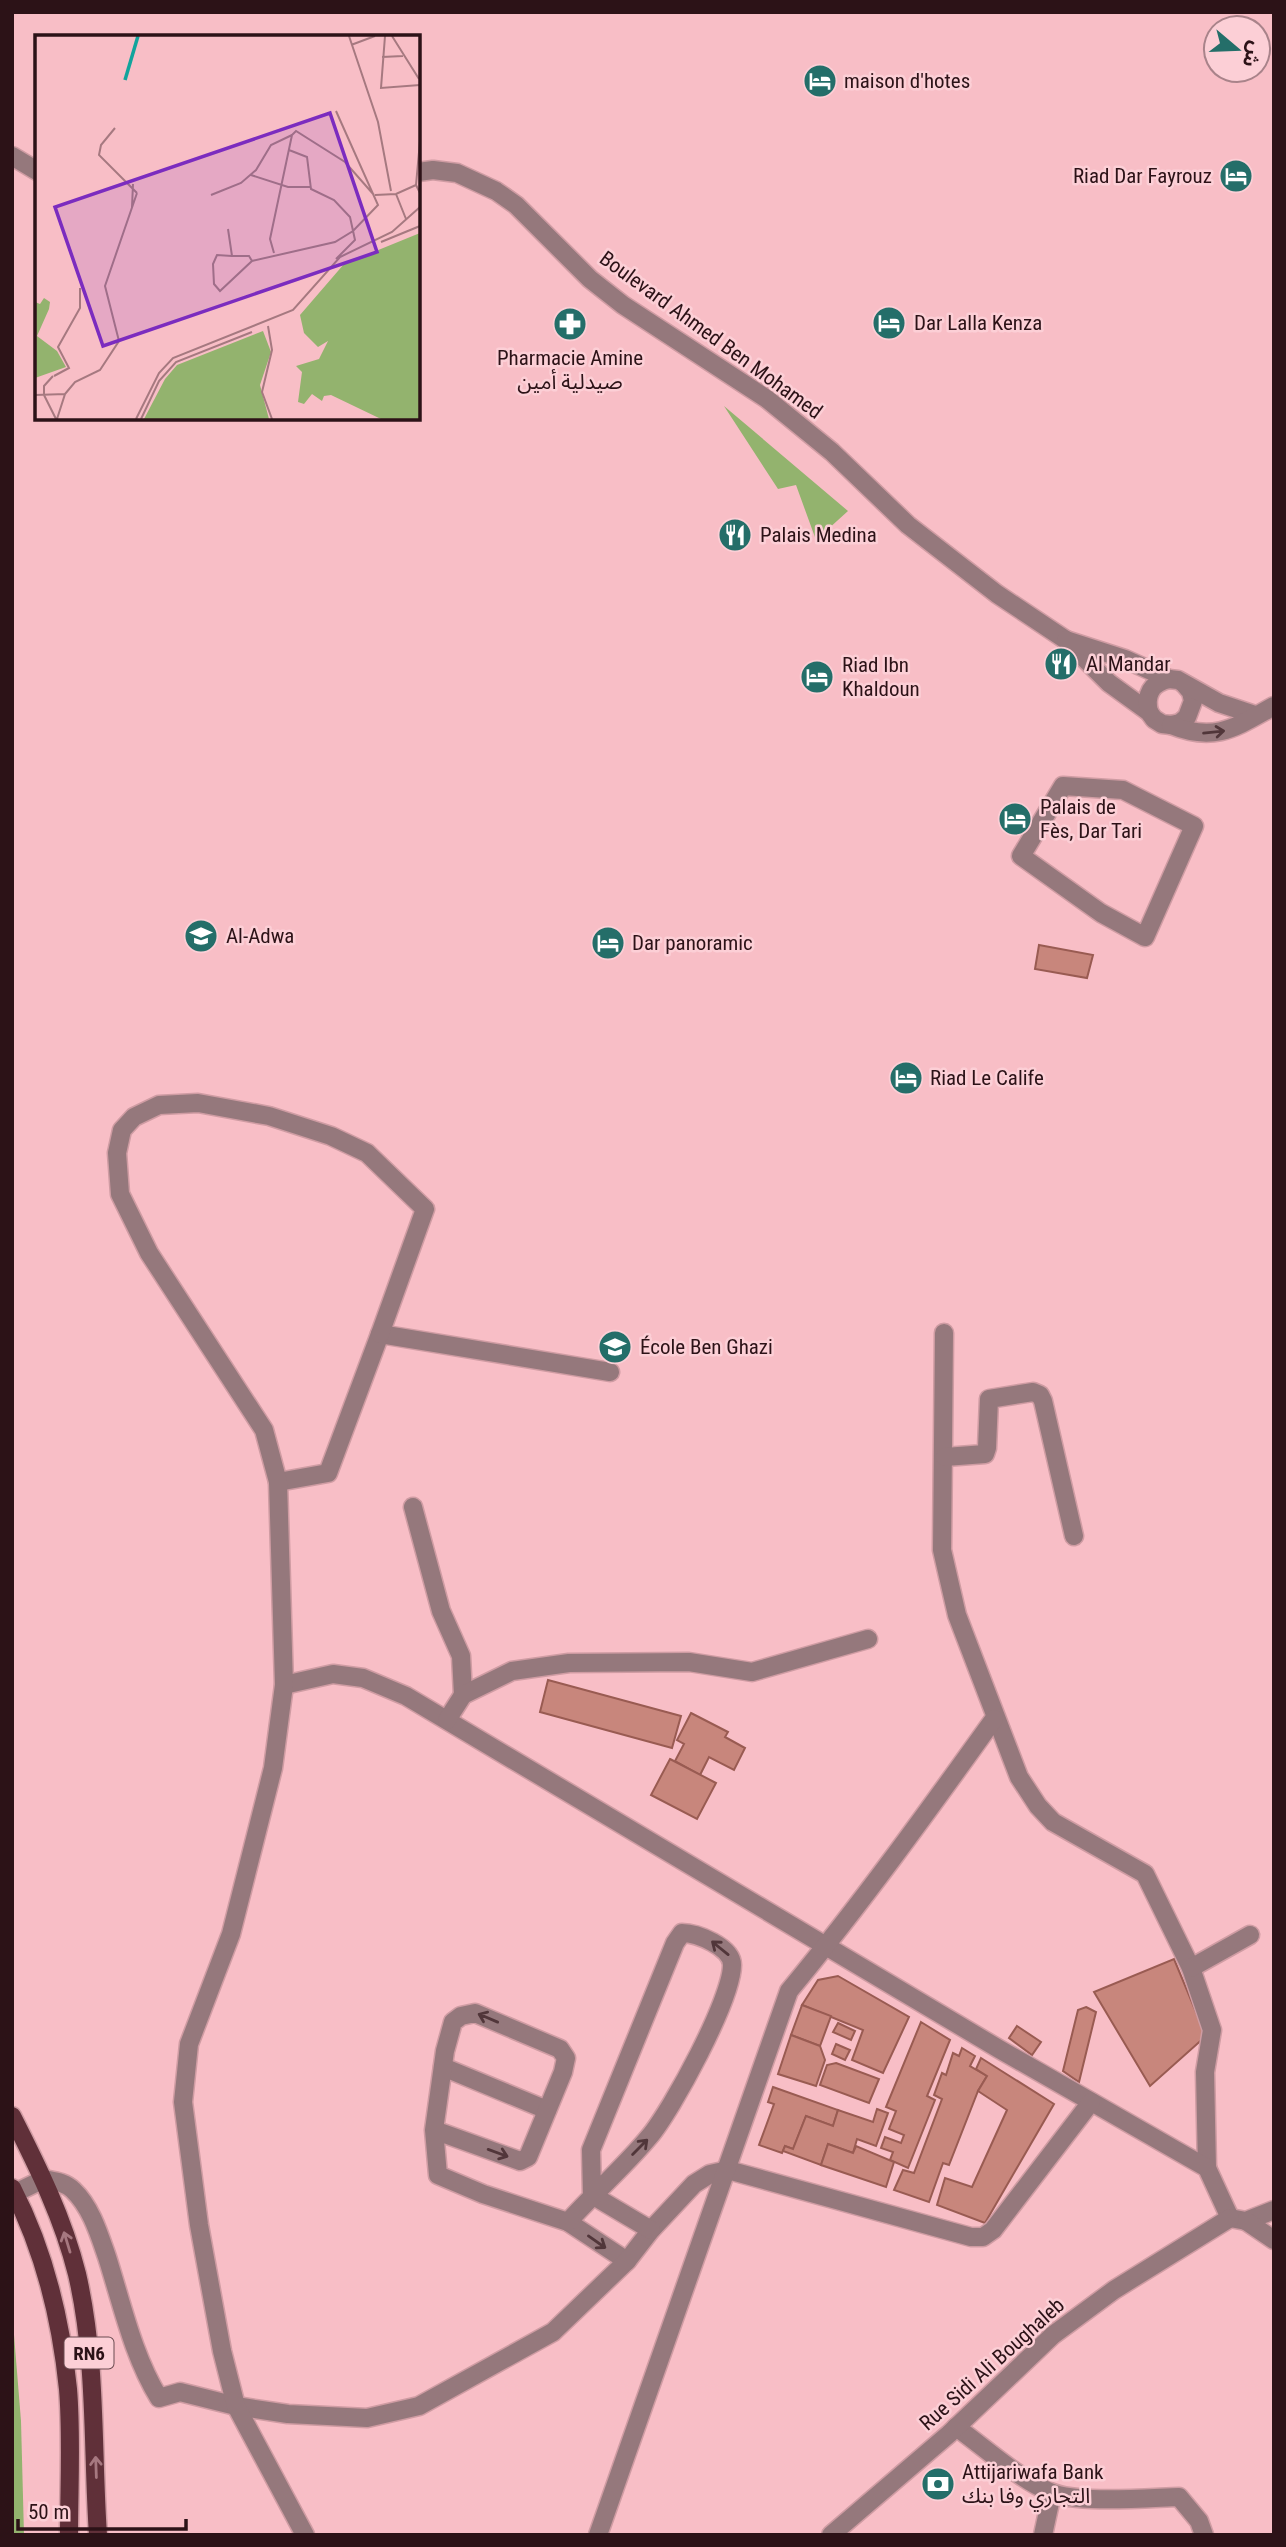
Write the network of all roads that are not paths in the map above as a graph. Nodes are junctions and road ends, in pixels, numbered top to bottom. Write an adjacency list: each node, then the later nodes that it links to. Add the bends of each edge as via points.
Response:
1 (12, 156): 2 (street)
2 (35, 170)
3 (420, 172): 4 (street, Boulevard Ahmed Ben Mohamed, via 457,173 516,205 590,279 767,399 832,452 908,525)
4 (1066, 640): 5 (street, via 1105,651); 7 (street, via 1109,682)
5 (1177, 682): 7 (street, via 1153,687 1148,694); 8 (street); 9 (street, via 1191,692 1191,710 1180,723)
6 (1274, 706): 8 (street)
7 (1149, 712): 9 (street, via 1162,724)
8 (1255, 715): 9 (street, one-way to 8, via 1214,733)
9 (1171, 725)
10 (1178, 860): 10 (street, via 1145,937 1101,913 1021,856 1063,786 1122,790 1194,826)
11 (944, 1333): 14 (street)
12 (380, 1334): 13 (street); 15 (street, via 328,1473); 15 (street, via 425,1209 366,1153 269,1116 198,1102 159,1105 134,1116 122,1130 117,1153 120,1194 149,1253 264,1430)
13 (610, 1372)
14 (945, 1457): 17 (street, via 985,1454 989,1399 1033,1392 1040,1395); 21 (street, via 942,1550 957,1615)
15 (278, 1482): 19 (street)
16 (412, 1507): 20 (street, via 441,1611 461,1656)
17 (1074, 1536)
18 (867, 1639): 20 (street, via 752,1672 689,1662 535,1667 512,1671)
19 (284, 1685): 22 (street, via 333,1674 363,1678); 42 (street, via 273,1768 256,1839 231,1934 189,2044 183,2102 199,2225)
20 (463, 1695): 22 (street)
21 (994, 1719): 24 (street); 25 (street, via 1018,1777 1053,1822 1145,1874)
22 (447, 1720): 24 (street)
23 (1250, 1935): 25 (street)
24 (826, 1946): 27 (street); 32 (street, via 789,1991)
25 (1191, 1968): 31 (street, via 1212,2030 1205,2072)
26 (443, 2067): 28 (street); 28 (street, one-way to 26, via 566,2058 560,2049 475,2013 453,2022); 30 (street)
27 (1091, 2102): 31 (street); 32 (street, via 984,2236 971,2237)
28 (547, 2110): 30 (street, one-way to 28, via 520,2161 528,2158)
29 (12, 2116): 33 (main road, RN6)
30 (434, 2130): 38 (street, via 438,2175)
31 (1207, 2168): 37 (street)
32 (727, 2170): 39 (street, via 694,2183); 48 (street)
33 (44, 2179): 34 (street); 42 (street, via 71,2187 89,2210 145,2375 159,2398 180,2392); 46 (main road, RN6, one-way to 33, via 86,2320 76,2273)
34 (14, 2190): 45 (main road, RN6, via 33,2234 60,2325 68,2391)
35 (592, 2195): 35 (street, one-way to 35, via 650,2136 693,2067 730,1978 730,1956 713,1942 682,1933 675,1943 591,2150); 38 (street); 39 (street)
36 (1274, 2210): 37 (street, Rue Sidi Ali Boughaleb)
37 (1238, 2220): 40 (street); 43 (street, Rue Sidi Ali Boughaleb, via 1114,2290 1053,2335)
38 (568, 2222): 41 (street, one-way to 41)
39 (651, 2230): 41 (street)
40 (1274, 2240)
41 (627, 2261): 42 (street, via 553,2332 419,2406 367,2418)
42 (236, 2406): 47 (street)
43 (956, 2427): 44 (street); 49 (street, Rue Sidi Ali Boughaleb)
44 (1052, 2493): 50 (street); 51 (street, via 1179,2497 1199,2521)
45 (69, 2535)
46 (98, 2535)
47 (305, 2535)
48 (598, 2535)
49 (831, 2535)
50 (1043, 2535)
51 (1204, 2535)

